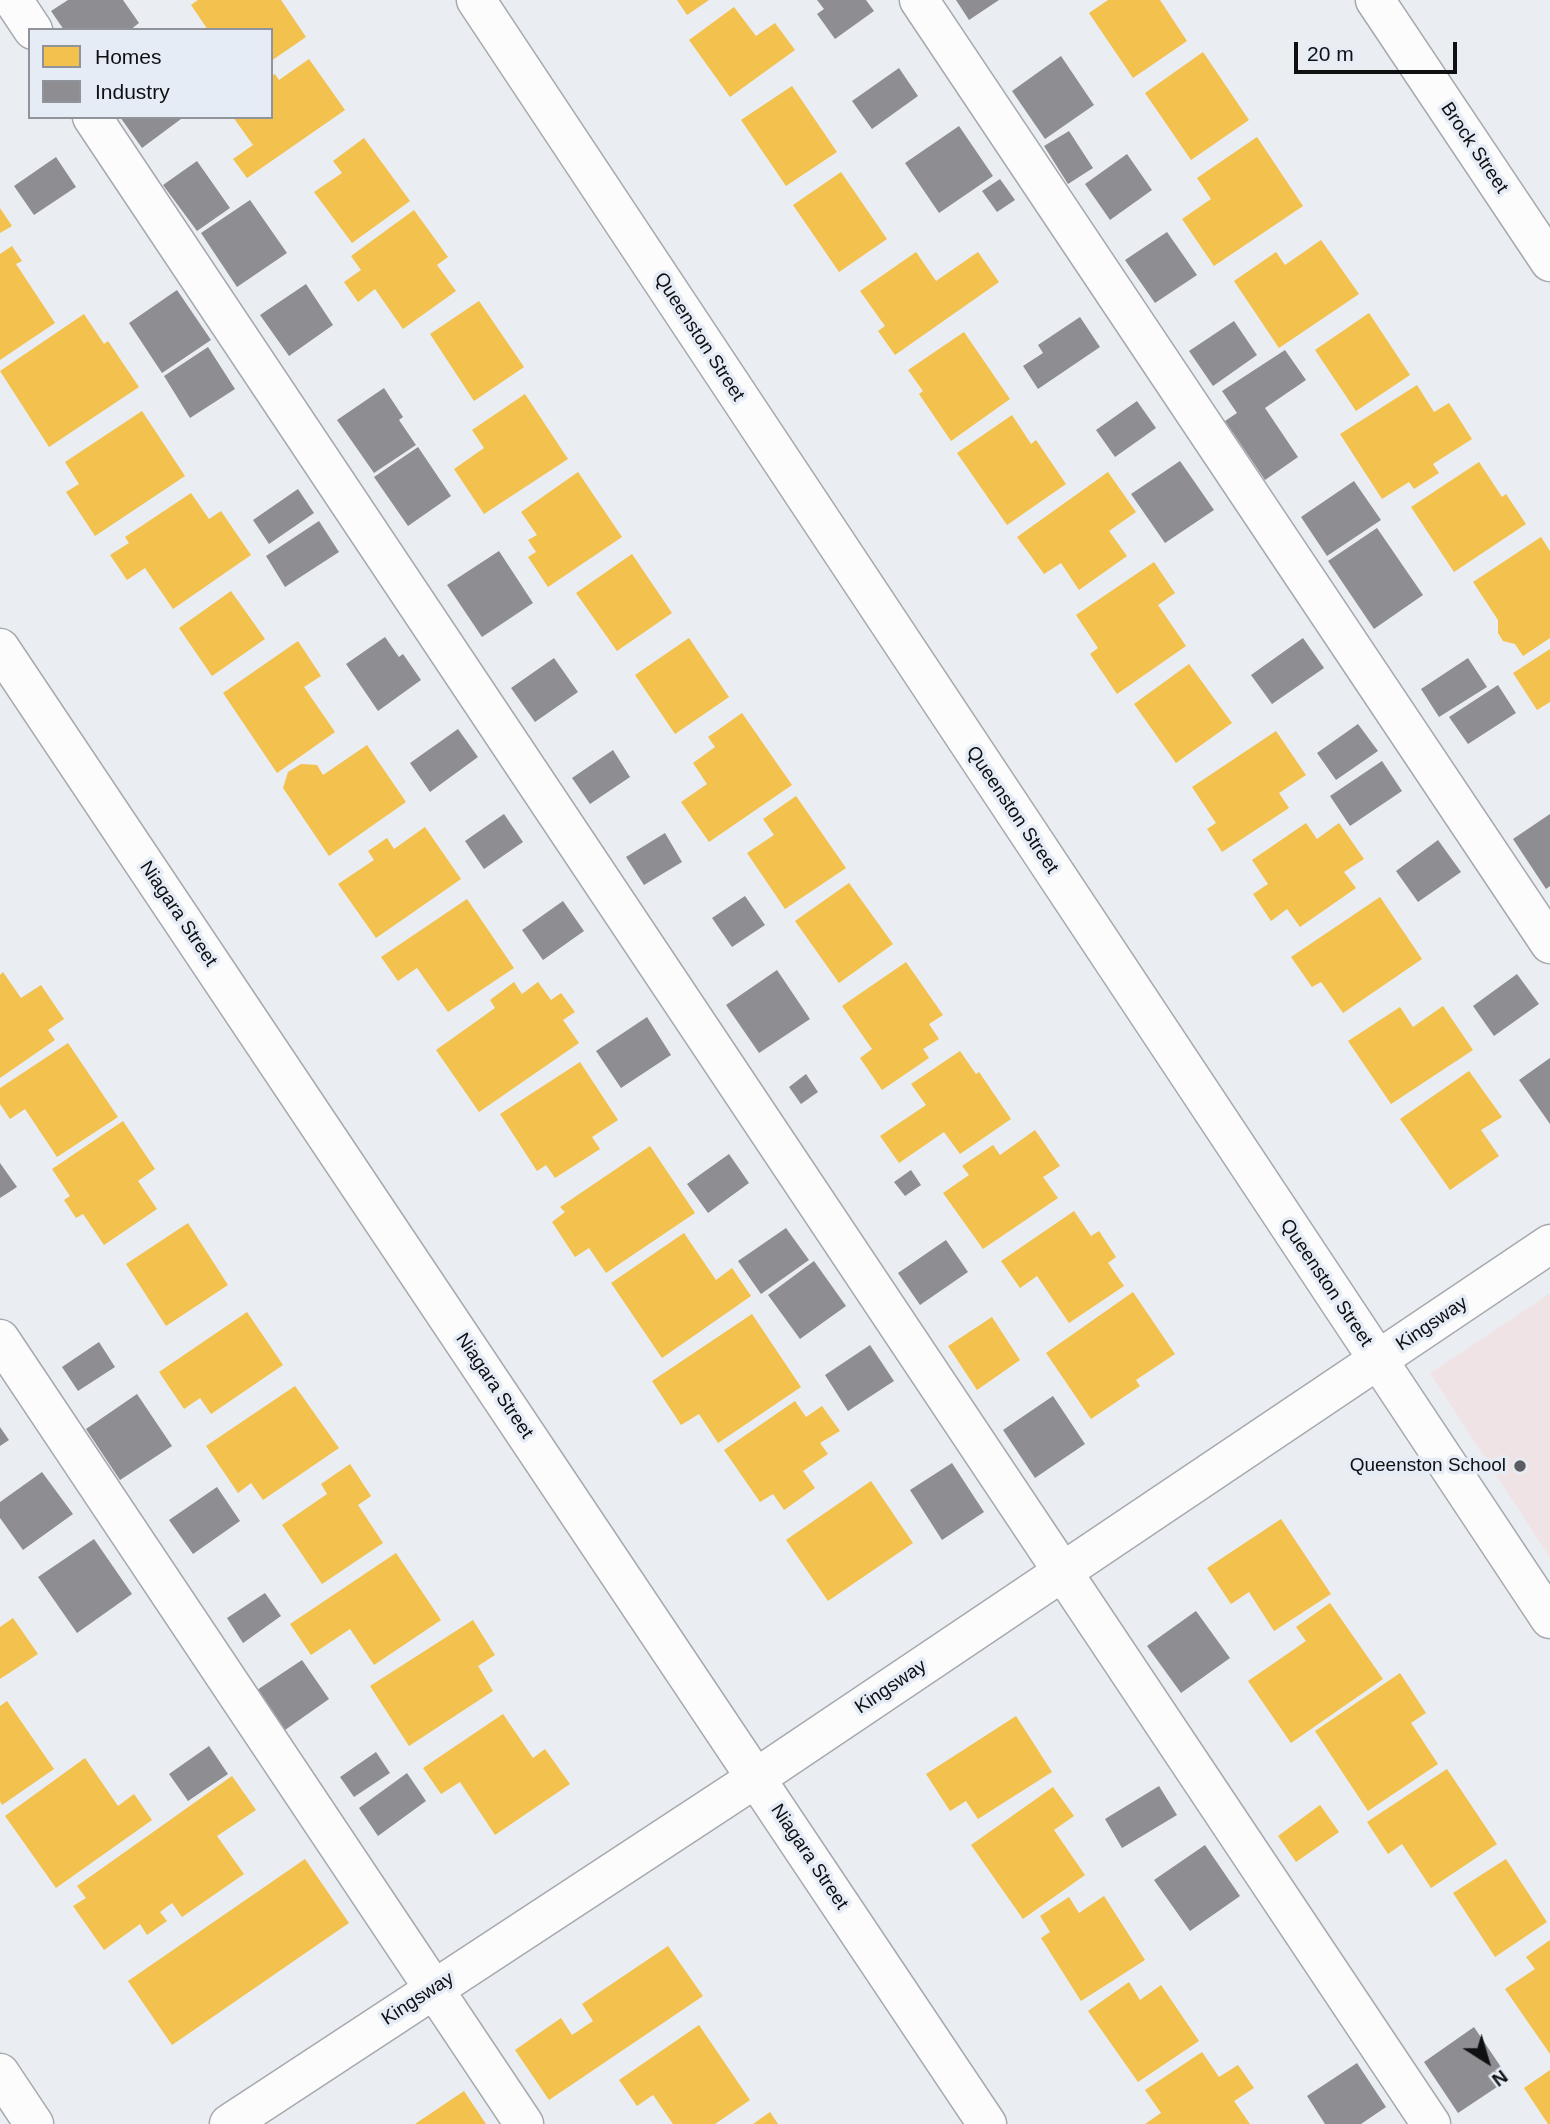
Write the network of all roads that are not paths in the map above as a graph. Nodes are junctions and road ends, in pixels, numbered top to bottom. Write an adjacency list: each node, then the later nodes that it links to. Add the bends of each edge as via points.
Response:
1 (13, 0): 5 (street)
2 (477, 0): 12 (street, Queenston Street)
3 (919, 0): 9 (street)
4 (1375, 0): 7 (street, Brock Street)
5 (32, 28)
6 (93, 119): 13 (street)
7 (1550, 262)
8 (0, 648): 15 (street, Niagara Street)
9 (1550, 944)
10 (1550, 1244): 12 (street, Kingsway)
11 (0, 1339): 16 (street)
12 (1377, 1361): 13 (street, Kingsway); 14 (street, Queenston Street)
13 (1063, 1571): 15 (street, Kingsway); 22 (street)
14 (1550, 1619)
15 (756, 1777): 16 (street, Kingsway); 21 (street, Niagara Street)
16 (433, 1989): 19 (street, Kingsway); 20 (street)
17 (0, 2073): 18 (street)
18 (34, 2124)
19 (229, 2124)
20 (524, 2124)
21 (987, 2124)
22 (1431, 2124)

